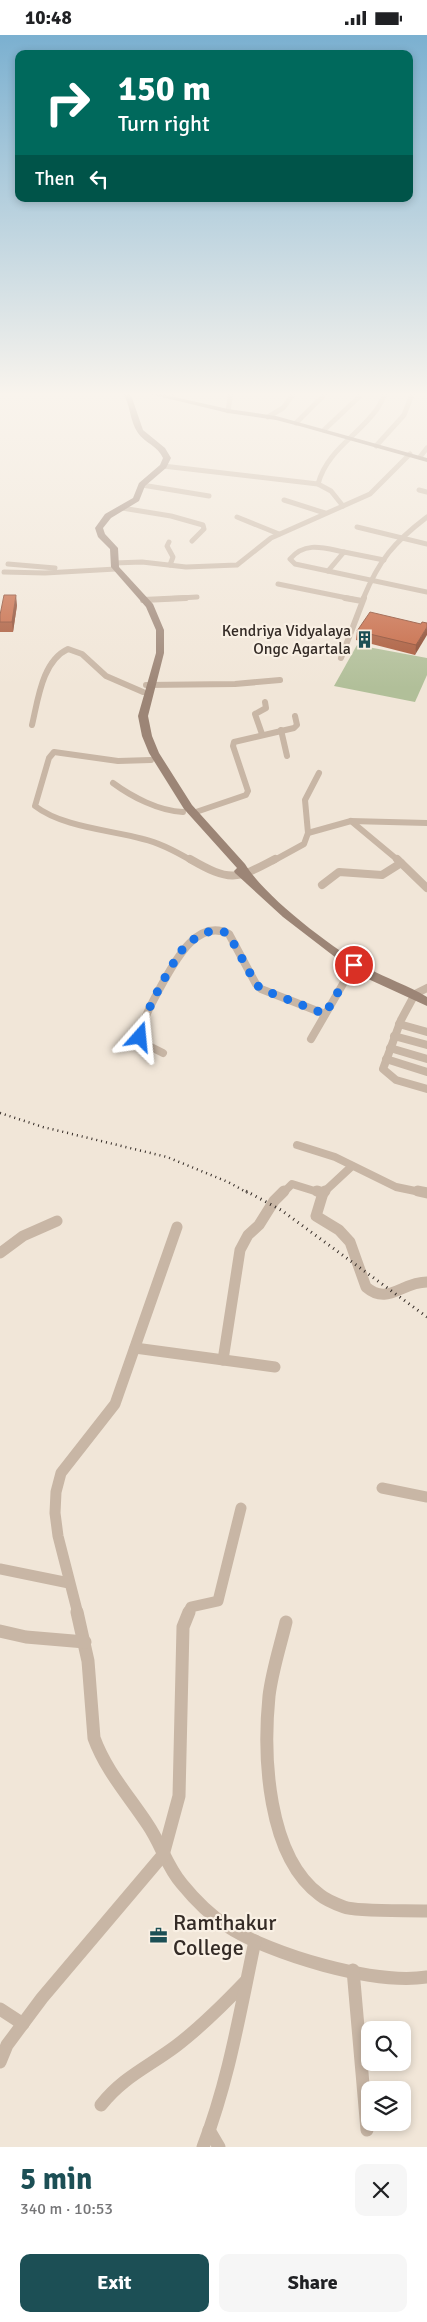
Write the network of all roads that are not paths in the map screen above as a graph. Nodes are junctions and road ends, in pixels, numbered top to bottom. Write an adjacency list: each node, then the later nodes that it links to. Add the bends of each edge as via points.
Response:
1 (140, 491): 8 (street, via 136,499)
2 (175, 491): 5 (street)
3 (329, 491): 7 (street)
4 (373, 491): 7 (street)
5 (208, 496)
6 (284, 501): 9 (street)
7 (343, 506): 9 (street)
8 (122, 508): 15 (street, via 203,525 204,529); 23 (street, via 108,516 98,528 114,548)
9 (325, 513): 13 (street)
10 (237, 517): 13 (street)
11 (427, 517): 14 (street)
12 (357, 527): 14 (street)
13 (279, 534): 22 (street, via 262,543 237,565)
14 (400, 538): 17 (street); 19 (street)
15 (192, 541)
16 (169, 542): 22 (street)
17 (427, 544)
18 (344, 552): 19 (street); 24 (street); 24 (street, via 306,546 290,559)
19 (384, 560): 26 (street)
20 (0, 563): 21 (street)
21 (8, 564): 23 (street, via 57,568); 25 (street, via 11,568)
22 (170, 565): 23 (street, via 142,562)
23 (115, 566): 25 (street, via 45,573); 30 (street)
24 (328, 571): 26 (street)
25 (2, 572)
26 (372, 581): 28 (street); 31 (street)
27 (278, 584): 31 (street)
28 (427, 592)
29 (197, 597): 30 (street)
30 (143, 601): 34 (street, via 156,638)
31 (362, 601): 32 (street)
32 (341, 658)
33 (280, 680): 34 (street)
34 (147, 687): 37 (street, via 109,679 79,652 63,650 50,663); 40 (street, via 137,722)
35 (266, 702): 39 (street, via 266,707 255,714)
36 (295, 716): 38 (street, via 297,725)
37 (32, 725)
38 (281, 730): 39 (street); 41 (street)
39 (262, 734): 44 (street, via 233,744 248,791 246,795)
40 (151, 756): 44 (street); 49 (street, via 118,761 54,752 48,758 35,806 78,823 159,844 218,874)
41 (287, 756)
42 (319, 773): 47 (street, via 305,800)
43 (114, 783): 44 (street, via 173,812)
44 (186, 810): 49 (street, via 235,868)
45 (352, 821): 46 (street); 47 (street); 48 (street)
46 (427, 823)
47 (308, 833): 49 (street, via 300,849)
48 (401, 863): 50 (street, via 382,875 339,872); 51 (street)
49 (246, 875): 52 (street, via 278,907)
50 (322, 885)
51 (427, 888)
52 (354, 965): 54 (street, via 376,979); 56 (street)
53 (427, 988): 54 (street)
54 (415, 994): 55 (street); 57 (street)
55 (427, 1002)
56 (325, 1014): 60 (street); 63 (street, via 261,989 229,935 217,930 207,932 183,949 142,1024 142,1041)
57 (399, 1024): 58 (street); 59 (street)
58 (427, 1032)
59 (394, 1036): 61 (street); 62 (street)
60 (311, 1039)
61 (427, 1045)
62 (390, 1048): 64 (street); 65 (street)
63 (163, 1053)
64 (386, 1059): 66 (street); 67 (street, via 383,1069 386,1074)
65 (427, 1059)
66 (427, 1072)
67 (427, 1089)
68 (298, 1145): 69 (street)
69 (352, 1166): 70 (street); 71 (street, via 396,1187)
70 (324, 1193): 75 (street, via 316,1216 340,1231 350,1242 356,1253 363,1285 370,1292 388,1295 411,1283); 77 (street, via 292,1184 274,1201 259,1225 245,1239 240,1250)
71 (427, 1193)
72 (56, 1221): 74 (street, via 23,1236)
73 (177, 1227): 76 (street)
74 (0, 1253)
75 (427, 1282)
76 (135, 1348): 77 (street); 83 (street, via 115,1404 57,1482 54,1506)
77 (223, 1360): 78 (street)
78 (275, 1367)
79 (382, 1488): 80 (street)
80 (427, 1497)
81 (240, 1508): 87 (street, via 218,1601 191,1607 183,1627 179,1796)
82 (0, 1569): 83 (street)
83 (69, 1583): 86 (street)
84 (286, 1621): 88 (street, via 270,1695 268,1779 276,1823 289,1857 316,1894 335,1905)
85 (0, 1631): 86 (street, via 26,1637)
86 (85, 1642): 87 (street, via 97,1748 155,1834)
87 (163, 1855): 89 (street, via 179,1881 208,1912 229,1928); 94 (street)
88 (427, 1911)
89 (255, 1941): 90 (street); 92 (street)
90 (353, 1970): 91 (street, via 390,1978); 96 (street)
91 (427, 1977)
92 (246, 1981): 97 (street, via 179,2043 117,2084); 98 (street, via 228,2070)
93 (0, 2009): 94 (street)
94 (23, 2024): 95 (street)
95 (0, 2061)
96 (363, 2081)
97 (101, 2105)
98 (209, 2130): 99 (street); 100 (street)
99 (203, 2147)
100 (219, 2147)

